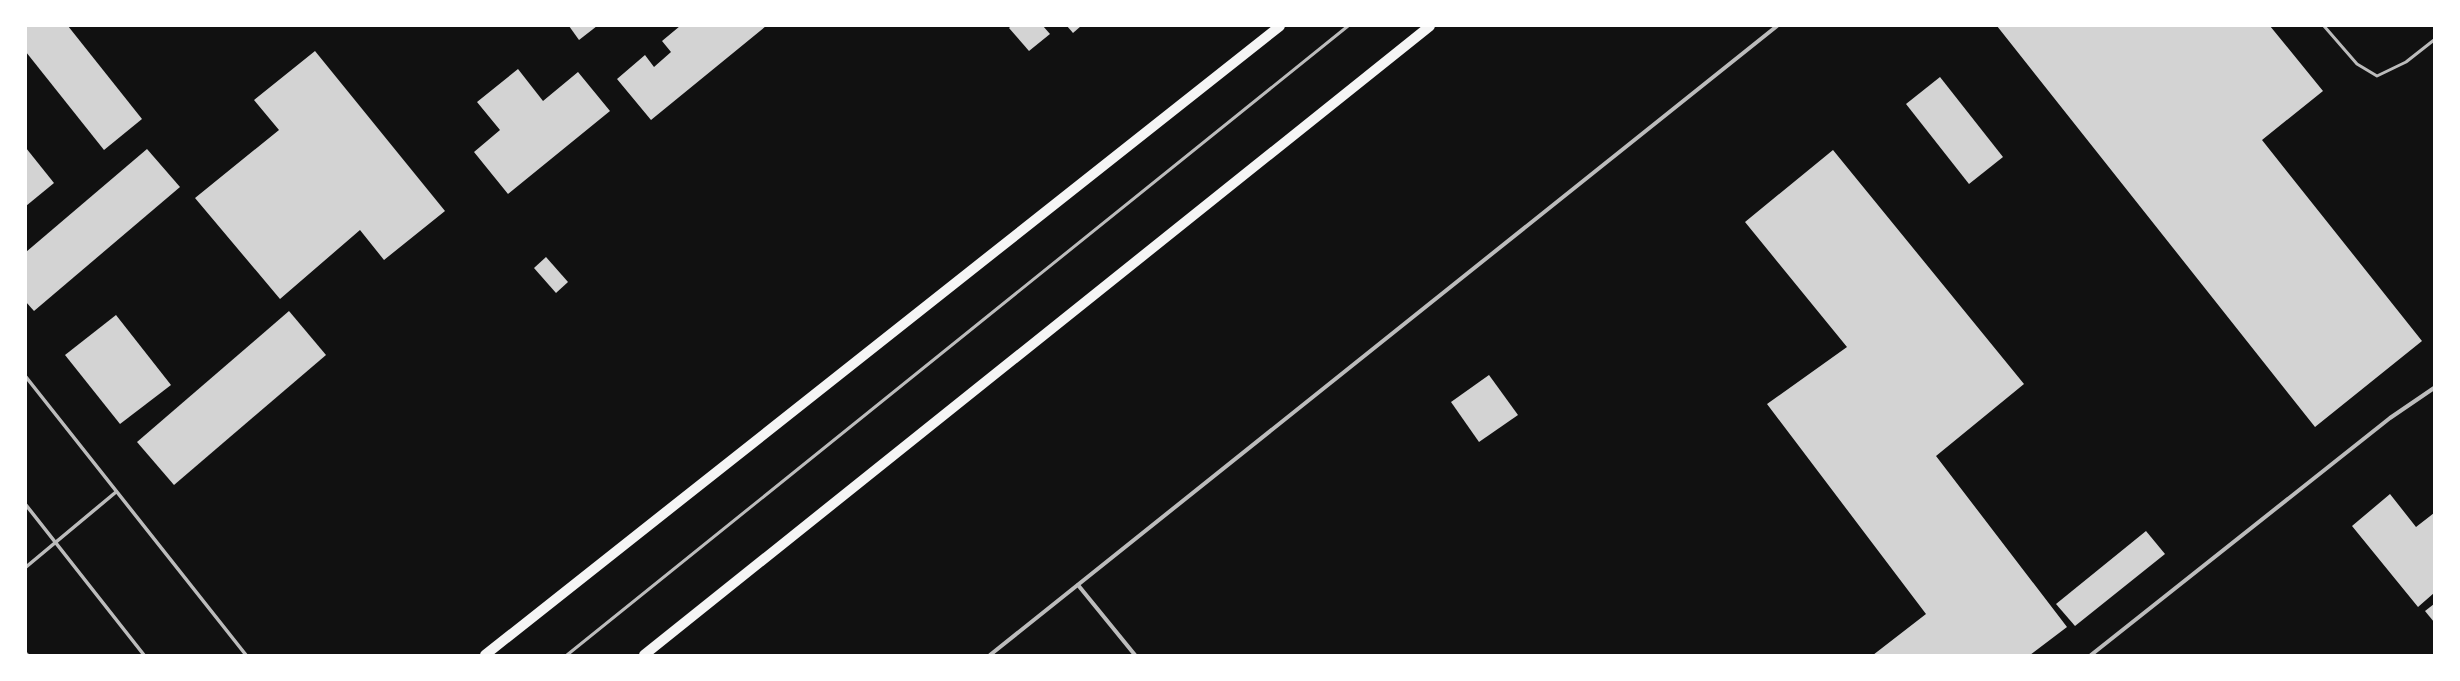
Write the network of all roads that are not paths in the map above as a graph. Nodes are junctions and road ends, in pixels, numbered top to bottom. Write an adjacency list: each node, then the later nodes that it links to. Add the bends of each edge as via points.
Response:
1 (1280, 26): 16 (main road)
2 (1348, 26): 17 (lane)
3 (1430, 26): 18 (main road)
4 (1777, 26): 13 (street)
5 (2324, 26): 6 (lane, via 2357,64 2376,76 2406,62)
6 (2434, 40)
7 (26, 377): 9 (street)
8 (2434, 388): 21 (street, via 2390,418)
9 (116, 492): 11 (street); 15 (street)
10 (26, 505): 11 (street)
11 (55, 542): 12 (street); 14 (street)
12 (26, 567)
13 (1078, 585): 19 (street); 20 (street)
14 (144, 655)
15 (246, 655)
16 (485, 655)
17 (567, 655)
18 (644, 655)
19 (990, 655)
20 (1136, 655)
21 (2091, 655)

